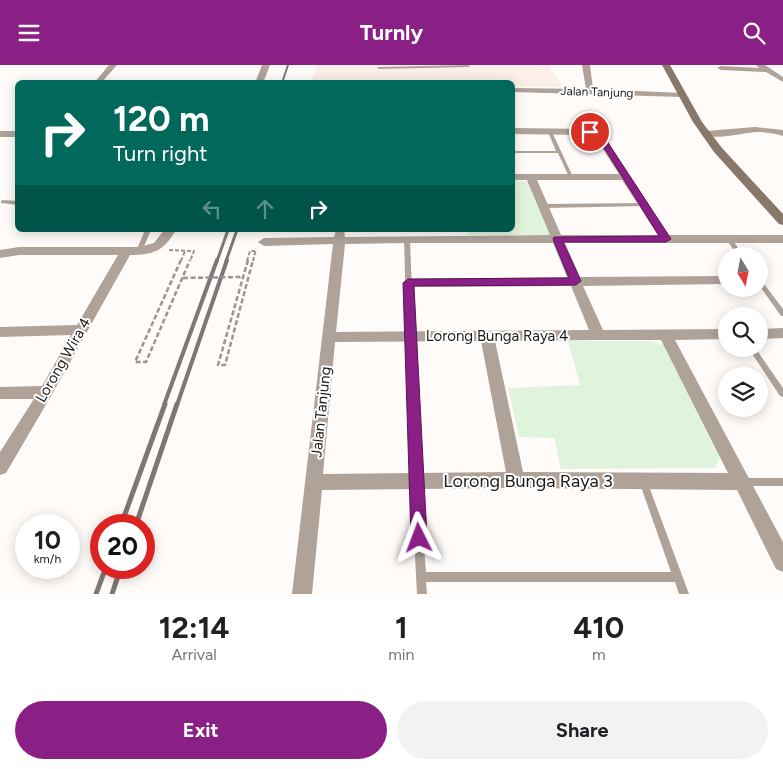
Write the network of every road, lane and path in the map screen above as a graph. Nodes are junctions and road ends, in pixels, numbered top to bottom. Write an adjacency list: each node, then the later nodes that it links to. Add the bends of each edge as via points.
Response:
1 (113, 65): 10 (street)
2 (266, 65): 11 (street)
3 (438, 65): 6 (lane); 7 (lane)
4 (586, 65): 14 (street)
5 (666, 65): 15 (street)
6 (469, 66)
7 (379, 67)
8 (763, 67): 9 (street); 12 (street)
9 (721, 68)
10 (99, 80)
11 (260, 80)
12 (783, 80)
13 (515, 90): 14 (street, Jalan Tanjung)
14 (590, 91): 15 (street, Jalan Tanjung)
15 (682, 95): 18 (street)
16 (515, 131): 17 (street)
17 (550, 132): 23 (lane); 27 (street, via 598,135)
18 (706, 133): 19 (street, via 764,129); 32 (street, via 728,162)
19 (783, 133)
20 (0, 134): 21 (street)
21 (15, 135)
22 (515, 152): 23 (lane)
23 (559, 152): 26 (lane)
24 (515, 177): 25 (street)
25 (531, 177): 26 (street); 31 (street)
26 (570, 177): 27 (street)
27 (627, 177): 30 (street)
28 (3, 202): 29 (lane)
29 (15, 203)
30 (645, 205): 31 (lane); 39 (street)
31 (544, 207): 38 (street)
32 (783, 221)
33 (146, 232): 45 (lane)
34 (169, 232): 45 (street, via 156,248)
35 (464, 234): 37 (street); 38 (street)
36 (340, 235): 37 (street); 42 (street); 64 (street, Jalan Tanjung)
37 (407, 239): 52 (lane)
38 (557, 239): 39 (street); 51 (street)
39 (666, 239): 40 (street)
40 (729, 239): 41 (street); 43 (lane)
41 (783, 239)
42 (264, 242)
43 (735, 247)
44 (168, 250): 46 (path)
45 (132, 251): 47 (street, via 19,251); 55 (street, Lorong Wira 4)
46 (184, 251): 49 (path, via 194,251); 49 (path, via 135,362 146,362)
47 (0, 254)
48 (242, 277): 48 (path, via 250,251 255,251 225,365 218,365); 49 (path, bridge)
49 (183, 278)
50 (718, 280): 51 (street)
51 (576, 281): 52 (street); 60 (street)
52 (408, 283): 62 (lane)
53 (768, 293): 54 (lane)
54 (783, 314)
55 (80, 330): 56 (street); 66 (street, Lorong Wira 4)
56 (0, 332)
57 (783, 333): 59 (street)
58 (718, 334): 61 (street, Lorong Bunga Raya 4)
59 (768, 334)
60 (598, 335): 61 (street, Lorong Bunga Raya 4); 63 (street, Lorong Bunga Raya 4)
61 (666, 335): 74 (street)
62 (410, 336): 63 (street, Lorong Bunga Raya 4); 64 (street, Lorong Bunga Raya 4); 71 (lane)
63 (487, 336): 70 (street)
64 (329, 337): 73 (street, Jalan Tanjung)
65 (757, 357): 68 (lane)
66 (46, 392): 67 (street); 69 (street, Lorong Wira 4)
67 (0, 393)
68 (783, 395)
69 (0, 467)
70 (516, 480): 71 (street, Lorong Bunga Raya 3); 72 (street, Lorong Bunga Raya 3)
71 (415, 481): 73 (street, Lorong Bunga Raya 3); 77 (lane)
72 (643, 481): 74 (street, Lorong Bunga Raya 3); 78 (lane)
73 (314, 482): 79 (street, Jalan Tanjung)
74 (742, 482): 75 (lane); 76 (street)
75 (783, 482)
76 (783, 562)
77 (421, 577): 78 (lane); 80 (lane)
78 (678, 577): 81 (lane)
79 (302, 594)
80 (422, 594)
81 (684, 594)

